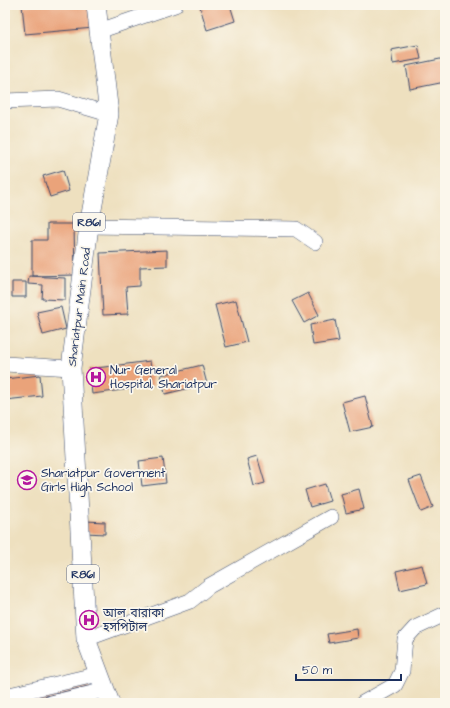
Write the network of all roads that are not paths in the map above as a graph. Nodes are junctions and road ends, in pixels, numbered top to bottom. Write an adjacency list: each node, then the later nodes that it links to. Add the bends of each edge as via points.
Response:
1 (96, 5): 3 (main road, Shariatpur Main Road / R861)
2 (175, 5): 3 (street)
3 (99, 31): 5 (main road, Shariatpur Main Road / R861)
4 (5, 101): 5 (street, via 58,99)
5 (109, 114): 6 (main road, Shariatpur Main Road / R861)
6 (89, 226): 7 (street, via 296,229); 9 (main road, Shariatpur Main Road / R861)
7 (315, 242)
8 (5, 364): 9 (street)
9 (71, 368): 12 (main road, Shariatpur Main Road / R861)
10 (332, 517): 12 (street, via 209,586 190,601)
11 (445, 614): 16 (street, via 415,628 405,639 402,671 395,685)
12 (86, 639): 13 (main road, Shariatpur Main Road / R861)
13 (105, 689): 14 (street); 15 (street)
14 (5, 696)
15 (51, 703)
16 (363, 703)

